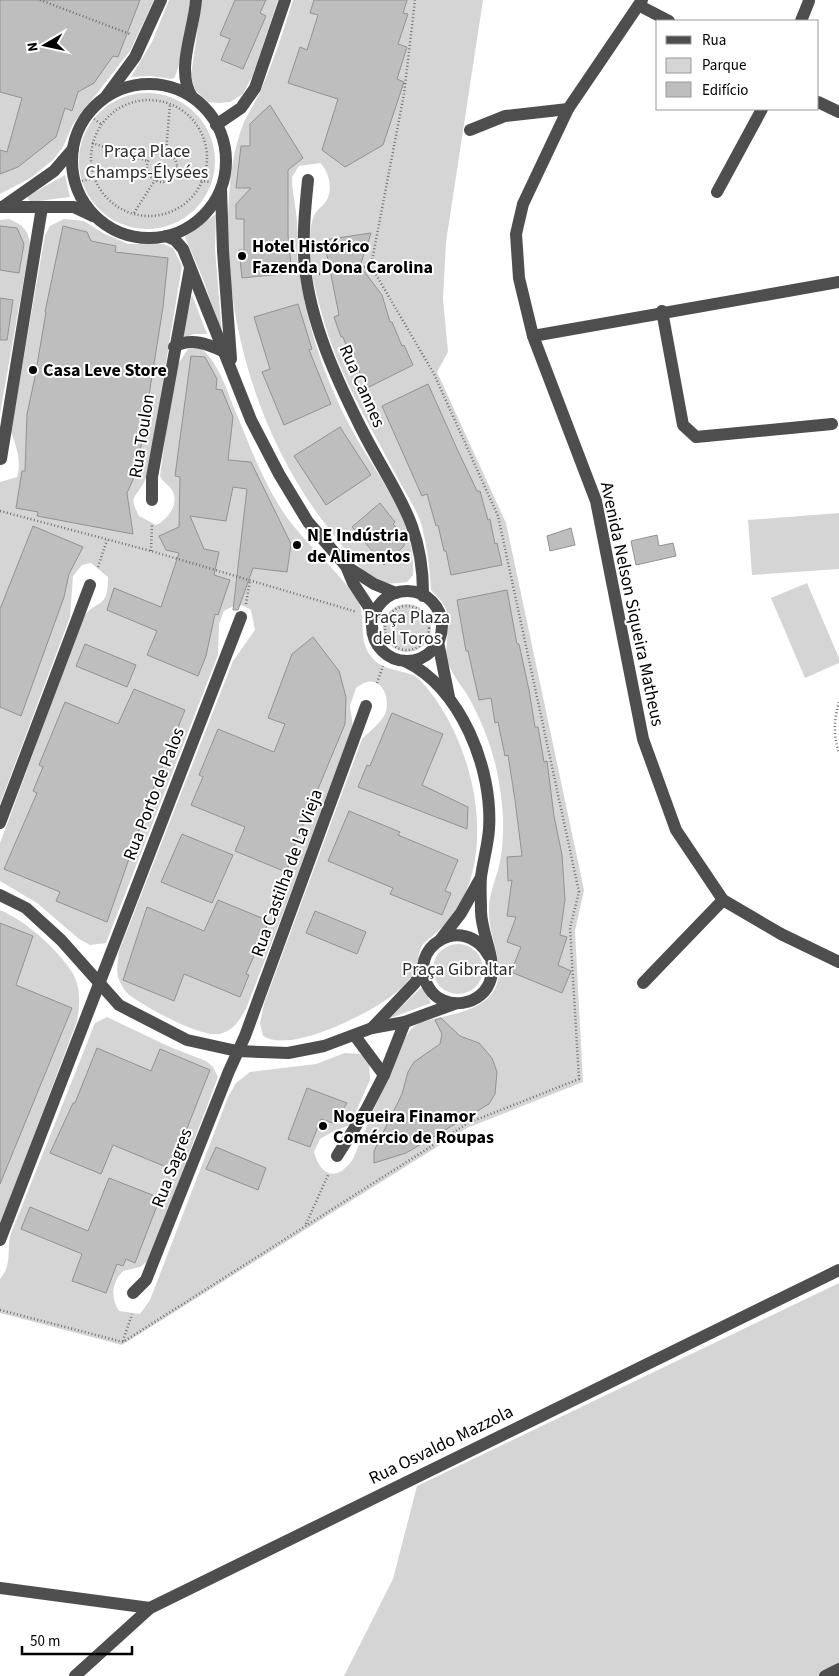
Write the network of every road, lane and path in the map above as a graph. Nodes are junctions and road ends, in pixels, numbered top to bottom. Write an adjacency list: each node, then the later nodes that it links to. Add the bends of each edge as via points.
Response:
1 (40, 0): 10 (path)
2 (161, 0): 12 (street, via 135,57)
3 (196, 0): 11 (street, via 183,71 186,88)
4 (285, 0): 20 (street, via 255,88 241,108)
5 (415, 0): 40 (path, via 404,94)
6 (809, 1): 9 (street)
7 (642, 3): 8 (street); 15 (street, Avenida Nelson Siqueira Matheus)
8 (668, 20)
9 (801, 20)
10 (134, 36)
11 (192, 97): 12 (street, via 178,90 146,84 116,92); 20 (street)
12 (103, 100): 23 (street, via 79,129)
13 (819, 102): 17 (street)
14 (170, 104): 19 (path, via 148,99 129,102 113,111); 24 (path); 31 (path, via 197,125 205,142 207,161)
15 (568, 109): 21 (street, via 505,116); 44 (street, Avenida Nelson Siqueira Matheus, via 523,204 516,234 519,278)
16 (761, 110): 33 (street)
17 (839, 112)
18 (94, 119): 19 (path)
19 (101, 124): 22 (path)
20 (216, 125): 32 (street, via 225,149 226,164)
21 (470, 130)
22 (92, 143): 25 (path); 27 (path)
23 (74, 147): 34 (street, via 53,172); 37 (street, via 72,159 76,183 84,202)
24 (166, 152): 25 (path, via 157,152); 26 (path, via 173,157)
25 (148, 161): 28 (path, via 149,174)
26 (176, 167): 28 (path, via 168,180); 31 (path)
27 (94, 178): 30 (path); 36 (path, via 106,197 121,209)
28 (155, 180): 36 (path)
29 (308, 180): 60 (street, Rua Cannes, via 304,224 305,269 319,328 338,382 414,527 424,574)
30 (82, 181)
31 (202, 181): 32 (path); 36 (path, via 192,196 177,208 159,215)
32 (217, 185): 38 (street, via 212,204 200,219 184,230); 47 (street)
33 (717, 192)
34 (2, 206): 35 (street)
35 (42, 207): 37 (street, via 74,207); 49 (street)
36 (134, 213)
37 (97, 217): 38 (street, via 129,235)
38 (166, 236): 39 (street, via 183,249)
39 (190, 265): 45 (street, Rua Toulon); 46 (street)
40 (371, 266): 41 (path); 90 (path, via 434,374 498,516 579,892 570,928 580,1079 468,1123)
41 (313, 275)
42 (839, 282): 43 (street)
43 (662, 311): 44 (street); 48 (street, via 683,425 696,436)
44 (533, 336): 75 (street, Avenida Nelson Siqueira Matheus, via 596,501 643,740 676,830)
45 (174, 348): 46 (street, via 194,342 207,343); 50 (street, Rua Toulon, via 152,477)
46 (224, 352): 47 (street)
47 (231, 366): 55 (street, via 272,464 308,522)
48 (832, 424)
49 (1, 459)
50 (152, 500)
51 (0, 511): 53 (path)
52 (152, 524): 54 (path)
53 (107, 540): 54 (path); 56 (path)
54 (151, 551): 57 (path)
55 (346, 566): 59 (street, via 374,584); 62 (street)
56 (98, 567)
57 (250, 580): 61 (path); 62 (path)
58 (90, 585): 72 (street)
59 (396, 593): 60 (street, via 410,592); 62 (street)
60 (423, 596): 63 (street, via 440,616)
61 (243, 611): 81 (street, Rua Porto de Palos)
62 (368, 614): 65 (street, via 376,642 388,655)
63 (438, 642): 65 (street, via 424,656); 68 (street)
64 (392, 646): 64 (path, via 385,624 392,612 403,606 417,608 429,622 426,638 417,647 403,649)
65 (405, 661): 68 (street, via 419,668)
66 (383, 666): 67 (path)
67 (376, 683)
68 (449, 697): 73 (street, via 460,712 477,752 489,802 487,846)
69 (839, 702): 71 (path, via 834,739)
70 (366, 706): 86 (street, Rua Castilha de La Vieja)
71 (839, 753)
72 (0, 823)
73 (481, 877): 76 (street); 77 (street, via 481,918)
74 (0, 895): 81 (street, via 26,908 61,940)
75 (723, 900): 78 (street, Avenida Nelson Siqueira Matheus, via 781,934); 80 (street)
76 (441, 940): 77 (street, via 450,936 469,937); 79 (street, via 428,952)
77 (489, 956): 82 (street, via 491,974 485,990 471,1001)
78 (839, 962)
79 (423, 969): 82 (street, via 429,988 444,1001); 84 (street, via 414,984)
80 (643, 983)
81 (100, 984): 86 (street, via 119,1005 187,1040); 91 (street, Rua Porto de Palos)
82 (454, 1004): 83 (street)
83 (405, 1022): 84 (street); 87 (street)
84 (372, 1028): 85 (street)
85 (355, 1036): 86 (street, via 324,1046 288,1052); 87 (street)
86 (237, 1051): 93 (street, Rua Sagres, via 146,1280)
87 (384, 1075): 88 (street)
88 (337, 1156)
89 (329, 1173): 90 (path)
90 (305, 1226): 96 (path)
91 (0, 1240)
92 (839, 1270): 98 (street, Rua Osvaldo Mazzola)
93 (133, 1293)
94 (0, 1310): 96 (path)
95 (132, 1314): 96 (path)
96 (123, 1342)
97 (0, 1588): 98 (street)
98 (150, 1608): 100 (street, Rua Osvaldo Mazzola)
99 (839, 1669): 101 (street)
100 (75, 1676)
101 (825, 1676)

